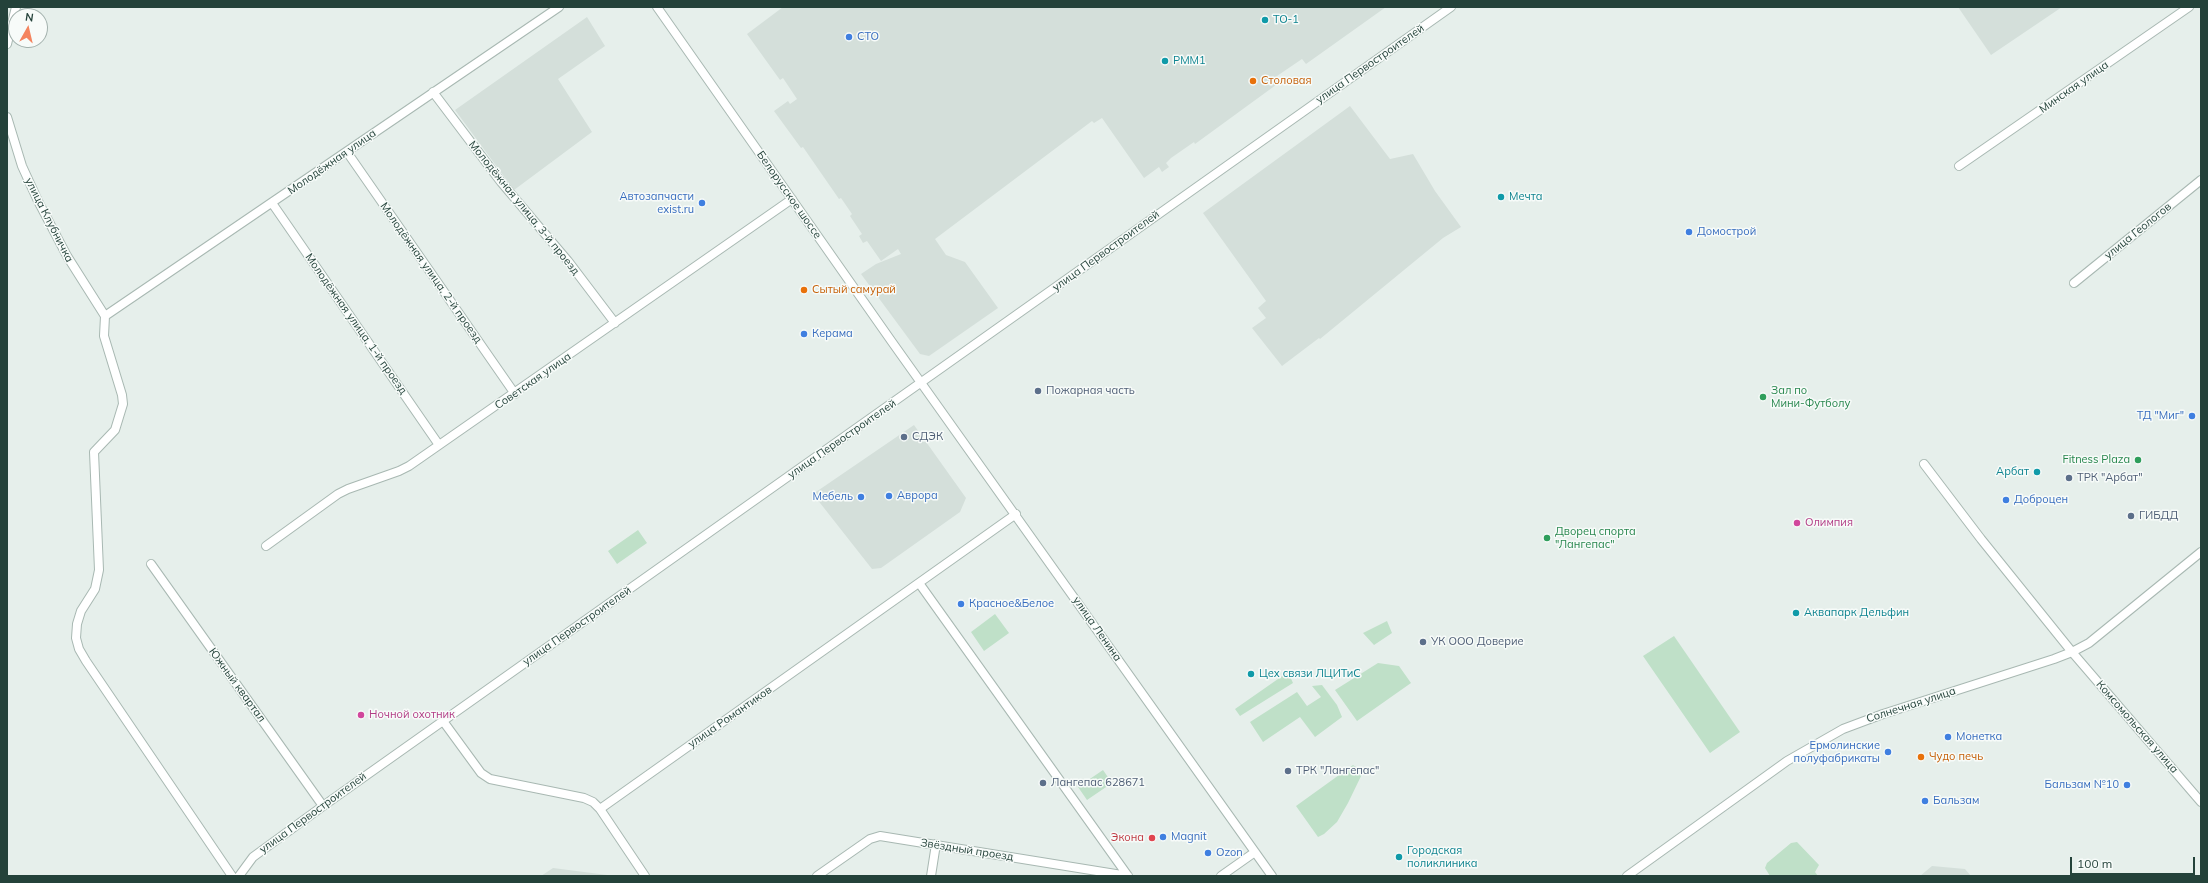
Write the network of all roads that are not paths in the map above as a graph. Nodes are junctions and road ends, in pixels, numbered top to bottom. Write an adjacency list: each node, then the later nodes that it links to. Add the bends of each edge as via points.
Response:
1 (16, 7): 6 (street)
2 (559, 7): 7 (street, Молодёжная улица)
3 (657, 7): 12 (street, Белорусское шоссе)
4 (1451, 7): 17 (street, улица Первостроителей)
5 (2189, 7): 10 (street, Минская улица)
6 (7, 44)
7 (433, 92): 9 (street, Молодёжная улица); 16 (street, Молодёжная улица, 3-й проезд, via 501,182 568,261)
8 (7, 117): 15 (street, улица Клубничка, via 16,149 36,195 67,256)
9 (347, 152): 13 (street, Молодёжная улица); 18 (street, Молодёжная улица, 2-й проезд)
10 (1959, 166)
11 (2201, 180): 14 (street, улица Геологов)
12 (792, 199): 16 (street, Советская улица); 17 (street, Белорусское шоссе)
13 (272, 204): 15 (street, Молодёжная улица); 19 (street, Молодёжная улица, 1-й проезд)
14 (2074, 283)
15 (105, 316): 35 (street, via 104,336 122,395 122,404 115,430 94,452 100,570 95,589 81,611 76,638 86,661)
16 (615, 323): 18 (street, Советская улица)
17 (922, 382): 21 (street, улица Ленина); 27 (street, улица Первостроителей)
18 (514, 394): 19 (street, Советская улица)
19 (439, 445): 22 (street, Советская улица, via 400,471 348,488)
20 (1924, 464): 26 (street, Комсомольская улица)
21 (1016, 514): 25 (street, улица Романтиков); 32 (street, улица Ленина)
22 (266, 546)
23 (2201, 552): 26 (street, Солнечная улица, via 2095,638)
24 (151, 564): 29 (street, Южный квартал)
25 (919, 583): 30 (street, улица Романтиков); 33 (street)
26 (2072, 652): 28 (street, Комсомольская улица); 43 (street, Солнечная улица, via 1843,729 1787,761)
27 (443, 721): 29 (street, улица Первостроителей); 30 (street, via 481,773 490,779 584,798)
28 (2201, 802)
29 (323, 806): 36 (street, улица Первостроителей, via 253,857)
30 (600, 809): 37 (street)
31 (936, 844): 34 (street, Звёздный проезд); 38 (street, Звёздный проезд, via 880,836 870,839); 39 (street)
32 (1255, 852): 41 (street); 42 (street, улица Ленина)
33 (1120, 865): 34 (street); 40 (street)
34 (1112, 875): 40 (street, Звёздный проезд)
35 (232, 876)
36 (239, 876)
37 (645, 876)
38 (817, 876)
39 (931, 876)
40 (1128, 876)
41 (1221, 876)
42 (1272, 876)
43 (1627, 876)

